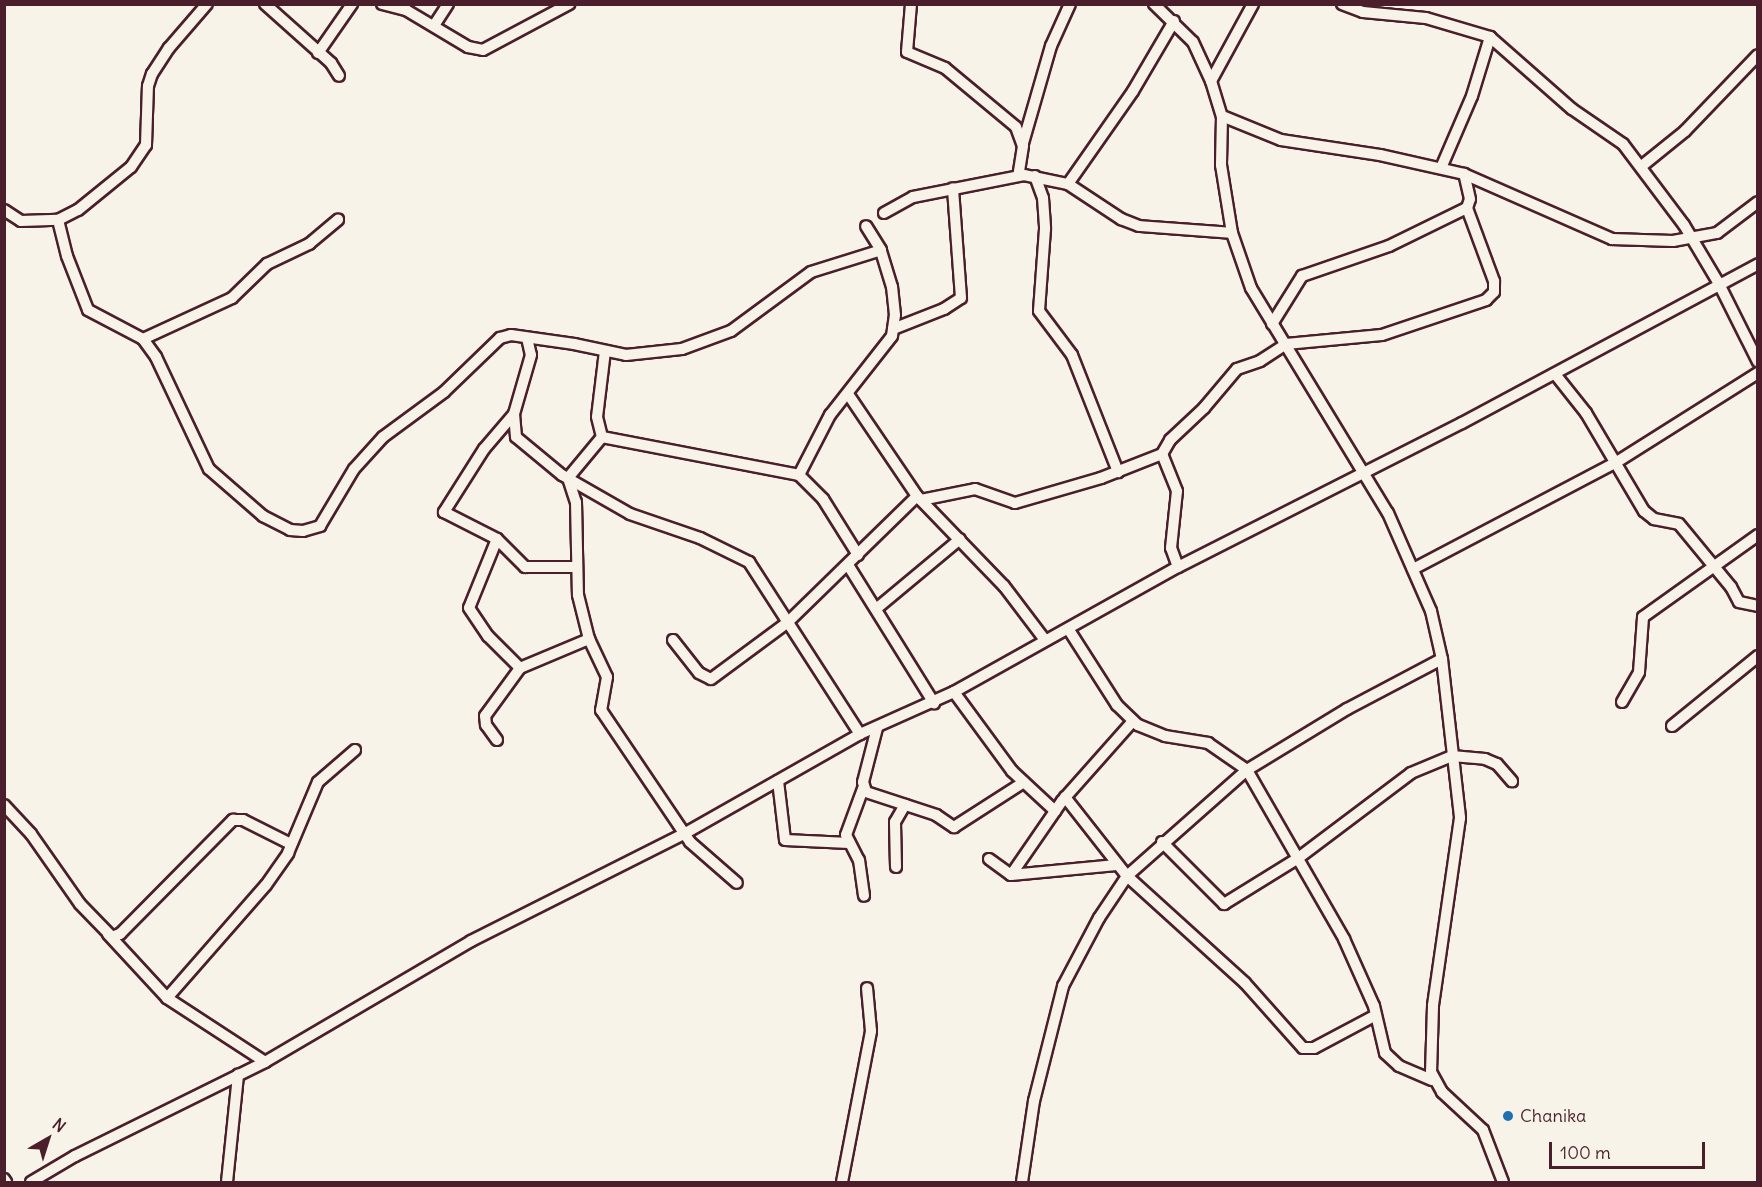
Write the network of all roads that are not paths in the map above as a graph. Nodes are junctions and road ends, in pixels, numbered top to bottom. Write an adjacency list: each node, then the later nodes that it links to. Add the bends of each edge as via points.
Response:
1 (207, 4): 32 (street, via 152,74 148,86 149,132 140,157 101,192)
2 (265, 4): 15 (street)
3 (352, 4): 15 (street)
4 (382, 4): 13 (street)
5 (448, 4): 13 (street)
6 (569, 4): 13 (street, via 483,50 468,47)
7 (911, 4): 20 (street, via 907,52 955,75 1016,127)
8 (1070, 4): 20 (street, via 1051,46)
9 (1154, 4): 12 (street)
10 (1253, 4): 18 (street)
11 (1342, 4): 14 (street, via 1363,12 1426,18)
12 (1174, 21): 18 (street, via 1193,42); 26 (street, via 1133,91)
13 (435, 24)
14 (1490, 37): 21 (street, via 1572,109 1623,144); 22 (street, via 1472,96)
15 (318, 53): 17 (street)
16 (1758, 55): 21 (street, via 1685,131)
17 (339, 76)
18 (1212, 81): 19 (street)
19 (1222, 116): 22 (street, via 1281,140); 35 (street, via 1221,165)
20 (1023, 146): 24 (street)
21 (1643, 165): 36 (street)
22 (1441, 168): 23 (street)
23 (1464, 174): 29 (street, via 1470,199); 36 (street, via 1604,236 1634,241)
24 (1018, 176): 25 (street); 27 (street)
25 (1035, 176): 26 (street); 54 (street, via 1043,198 1045,229 1039,311 1072,355)
26 (1068, 184): 35 (street, via 1120,219 1139,226)
27 (953, 188): 30 (street, via 913,197); 41 (street, via 961,298)
28 (1758, 202): 36 (street, via 1717,233)
29 (1467, 208): 40 (street, via 1389,246 1302,276); 44 (street, via 1494,281 1494,292 1486,300 1382,335)
30 (884, 213)
31 (6, 216): 32 (street)
32 (58, 220): 43 (street, via 66,256 88,309)
33 (338, 220): 43 (street, via 309,244 267,264 232,298 214,309)
34 (866, 226): 37 (street)
35 (1232, 233): 40 (street, via 1251,288)
36 (1692, 238): 39 (street)
37 (881, 250): 41 (street, via 892,287); 45 (street, via 811,272 713,339 643,356)
38 (1758, 264): 39 (street)
39 (1718, 282): 46 (street); 48 (street)
40 (1272, 324): 44 (street)
41 (893, 329): 49 (street, via 892,336)
42 (527, 338): 43 (street, via 512,335 490,343 444,392 376,445 346,481 320,526 303,531 290,530 263,516 209,469 156,357); 45 (street); 50 (street, via 531,356)
43 (143, 339)
44 (1286, 344): 52 (street, via 1260,361 1237,369 1170,440); 55 (street)
45 (605, 351): 51 (street, via 597,417)
46 (1758, 362)
47 (1758, 373): 53 (street)
48 (1555, 374): 53 (street, via 1582,408); 55 (street)
49 (848, 393): 56 (street, via 830,415); 58 (street)
50 (514, 414): 57 (street, via 516,437); 61 (street, via 484,449 444,509 450,518)
51 (602, 437): 56 (street); 57 (street)
52 (1162, 454): 54 (street); 66 (street, via 1177,491 1171,548)
53 (1615, 463): 64 (street, via 1644,511 1654,519 1679,524); 67 (street)
54 (1118, 471): 58 (street, via 1015,503 975,489)
55 (1363, 472): 66 (street); 67 (street, via 1388,513)
56 (799, 475): 62 (street, via 823,499)
57 (568, 478): 65 (street, via 576,502); 70 (street, via 630,514 700,538 748,562)
58 (919, 498): 60 (street); 62 (street)
59 (1758, 535): 64 (street)
60 (960, 538): 69 (street); 74 (street)
61 (497, 539): 65 (street, via 530,569); 77 (street, via 469,608 488,636)
62 (858, 555): 63 (street)
63 (848, 565): 69 (street); 70 (street)
64 (1713, 565): 68 (street, via 1739,602); 79 (street, via 1643,617 1639,672)
65 (575, 567): 72 (street)
66 (1178, 567): 71 (street)
67 (1413, 568): 76 (street, via 1431,611)
68 (1758, 606)
69 (876, 609): 80 (street)
70 (788, 622): 73 (street, via 711,679 699,673); 84 (street)
71 (1069, 630): 74 (street); 81 (street, via 1117,705)
72 (589, 639): 77 (street); 97 (street, via 608,677 603,714)
73 (672, 639)
74 (1045, 640): 78 (street)
75 (1758, 656): 82 (street)
76 (1442, 659): 87 (street); 88 (street, via 1347,709)
77 (520, 668): 85 (street, via 485,716 486,725)
78 (954, 692): 80 (street); 91 (street, via 984,736)
79 (1622, 702)
80 (934, 703): 83 (street)
81 (1133, 721): 88 (street, via 1152,733 1208,743); 93 (street)
82 (1672, 726)
83 (877, 728): 84 (street); 92 (street)
84 (860, 734): 89 (street)
85 (497, 740)
86 (355, 750): 100 (street, via 318,782)
87 (1452, 756): 90 (street, via 1485,759 1497,764); 102 (street, via 1393,784); 115 (street, via 1460,818 1433,1006)
88 (1247, 770): 98 (street); 102 (street)
89 (778, 781): 97 (street); 99 (street, via 785,840)
90 (1512, 781)
91 (1024, 782): 94 (street, via 956,827 936,815); 96 (street)
92 (864, 786): 94 (street, via 873,796); 99 (street, via 847,828)
93 (1065, 797): 96 (street); 103 (street)
94 (905, 805): 104 (street, via 895,822)
95 (4, 806): 109 (street)
96 (1055, 811): 105 (street)
97 (684, 834): 107 (street); 113 (street, via 471,941)
98 (1162, 842): 102 (street, via 1224,904); 106 (street)
99 (849, 843): 108 (street, via 859,860)
100 (291, 844): 109 (street, via 243,820 233,820 120,934); 111 (street, via 266,885)
101 (989, 859): 105 (street)
102 (1297, 859): 112 (street, via 1344,939)
103 (1117, 865): 105 (street); 106 (street)
104 (896, 867)
105 (1011, 875)
106 (1127, 876): 112 (street, via 1245,983 1303,1048 1314,1048); 119 (street, via 1099,918 1063,987 1034,1101)
107 (737, 883)
108 (864, 896)
109 (107, 934): 111 (street)
110 (867, 988): 118 (street, via 871,1030)
111 (167, 998): 113 (street)
112 (1376, 1015): 115 (street, via 1385,1053 1392,1061)
113 (265, 1062): 114 (street)
114 (238, 1076): 116 (street, via 75,1156); 117 (street)
115 (1432, 1080): 120 (street, via 1483,1130)
116 (31, 1182)
117 (227, 1182)
118 (842, 1182)
119 (1022, 1182)
120 (1503, 1182)

